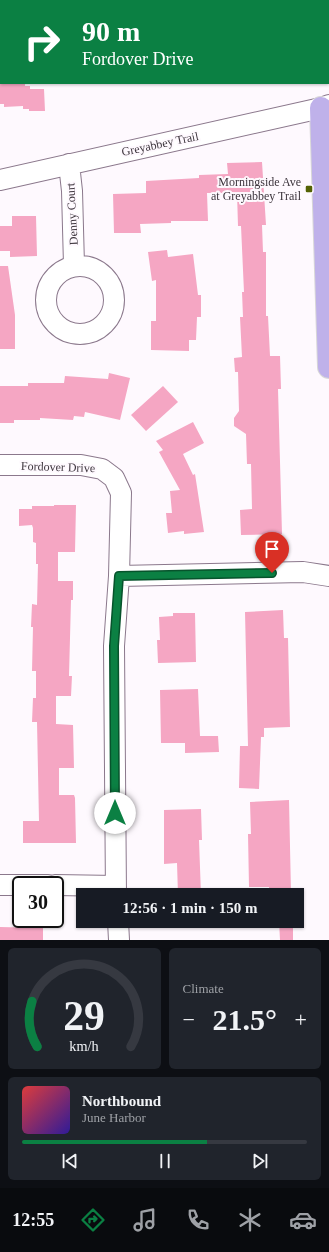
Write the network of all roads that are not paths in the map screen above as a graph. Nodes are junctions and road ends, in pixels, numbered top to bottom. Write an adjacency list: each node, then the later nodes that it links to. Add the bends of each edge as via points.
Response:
1 (325, 106): 2 (street, Greyabbey Trail); 5 (main road)
2 (69, 164): 3 (street, Greyabbey Trail); 4 (street, Denny Court)
3 (0, 180)
4 (74, 265)
5 (329, 367)
6 (0, 465): 7 (street, Fordover Drive, via 81,465 102,469 114,478 121,493)
7 (119, 576): 8 (street, via 303,572); 13 (street, via 114,646)
8 (329, 576)
9 (0, 885): 10 (street)
10 (12, 885)
11 (64, 886): 12 (street)
12 (92, 888)
13 (116, 888)
14 (118, 928): 15 (street)
15 (119, 940)

